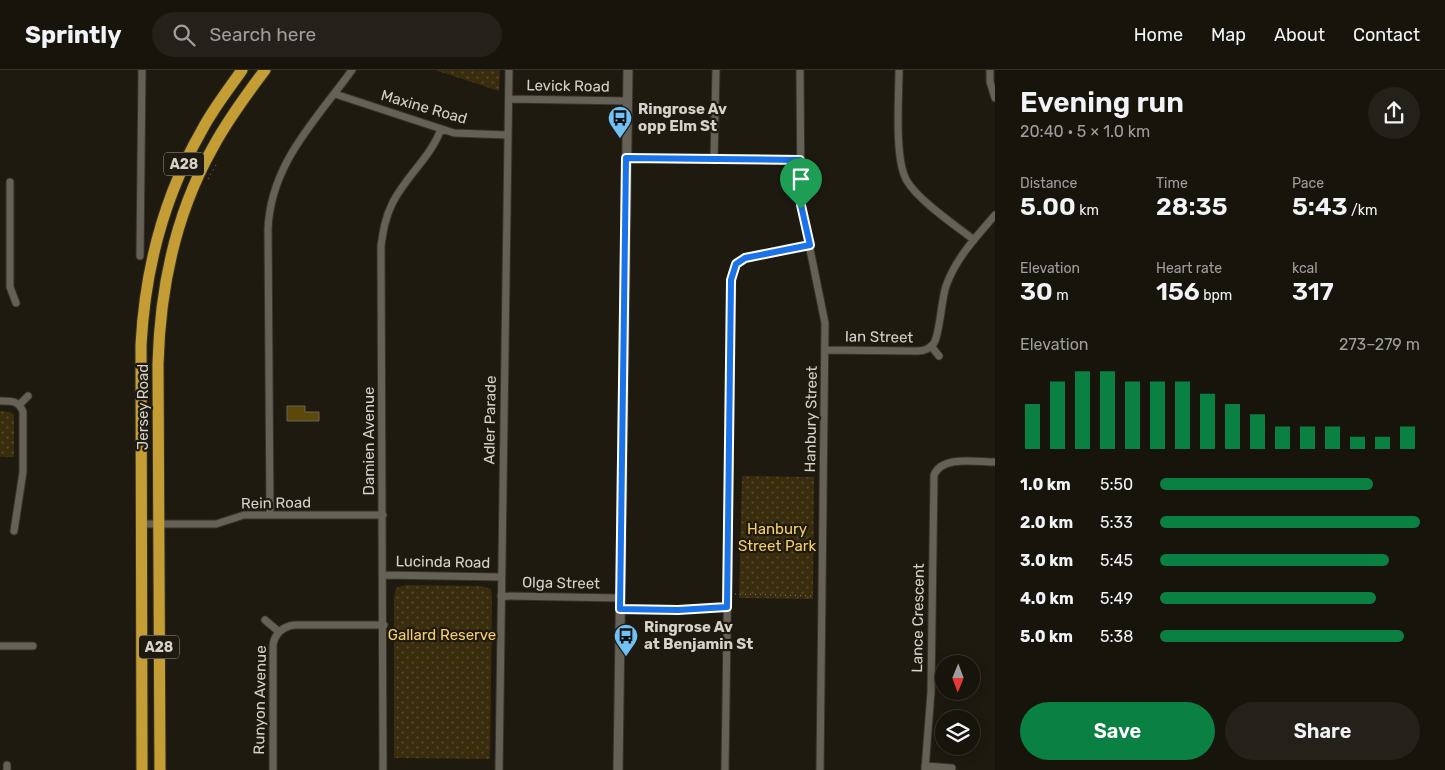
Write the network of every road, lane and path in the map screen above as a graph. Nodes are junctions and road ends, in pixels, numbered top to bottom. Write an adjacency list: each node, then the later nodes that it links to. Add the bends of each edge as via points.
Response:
1 (142, 70): 28 (street)
2 (242, 70): 41 (highway, Jersey Road / A28, via 202,129 181,170 149,270 141,345)
3 (265, 70): 42 (highway, Jersey Road / A28, via 239,105 206,160 185,207 171,252 159,333)
4 (352, 70): 11 (street)
5 (509, 70): 13 (street, Adler Parade)
6 (628, 70): 14 (street)
7 (716, 70): 18 (street)
8 (800, 70): 19 (street, Hanbury Street)
9 (899, 70): 26 (street, via 902,172 918,194)
10 (990, 70): 12 (street)
11 (335, 94): 15 (street, Maxine Road); 40 (street, via 286,161 269,213)
12 (994, 98)
13 (509, 99): 14 (street, Levick Road); 16 (street, Adler Parade)
14 (627, 101): 17 (street)
15 (441, 129): 16 (street, Maxine Road, via 458,134); 39 (street, Damien Avenue, via 392,204 382,237)
16 (508, 135): 45 (street, Adler Parade)
17 (626, 158): 18 (street); 49 (street)
18 (714, 160): 19 (street)
19 (800, 160): 27 (street, Hanbury Street, via 801,205)
20 (216, 164): 21 (path)
21 (206, 181)
22 (10, 182): 25 (street)
23 (995, 215): 26 (street, Ian Street)
24 (0, 220): 25 (street)
25 (10, 220): 29 (street, via 10,287)
26 (974, 240): 30 (street, Ian Street, via 946,286 936,338)
27 (810, 245): 31 (street, Hanbury Street, via 824,313); 46 (street, via 745,258 736,264 732,276)
28 (140, 256)
29 (16, 303)
30 (931, 346): 31 (street, Ian Street, via 917,352); 32 (street, Ian Street)
31 (826, 350): 48 (street, Hanbury Street)
32 (939, 356)
33 (28, 396): 35 (street)
34 (0, 401): 35 (street)
35 (19, 404): 43 (street, via 23,414 23,472)
36 (933, 461): 38 (street)
37 (995, 462): 38 (street, via 950,462)
38 (938, 467): 57 (street, Lance Crescent, via 934,478 931,692)
39 (383, 515): 40 (street, Rein Road); 44 (street, Damien Avenue)
40 (270, 516): 42 (street, Rein Road, via 238,516 212,524)
41 (142, 524): 42 (street, Rein Road); 59 (highway, Jersey Road / A28)
42 (159, 524): 60 (highway, Jersey Road / A28)
43 (14, 531)
44 (384, 575): 45 (street, Lucinda Road); 53 (street, Damien Avenue)
45 (501, 576): 47 (street, Adler Parade)
46 (727, 594): 48 (path); 50 (street)
47 (501, 596): 49 (street, Olga Street); 63 (street, Adler Parade)
48 (822, 596): 66 (street, Hanbury Street)
49 (620, 598): 51 (street)
50 (727, 607): 51 (street); 65 (street)
51 (620, 609): 64 (street)
52 (265, 620): 54 (street, Runyon Avenue)
53 (384, 625): 54 (street, Runyon Avenue, via 294,625); 62 (street, Damien Avenue)
54 (278, 632): 61 (street, Runyon Avenue, via 273,645)
55 (0, 646): 56 (street)
56 (33, 646)
57 (925, 768): 58 (street)
58 (952, 768)
59 (142, 770)
60 (160, 770)
61 (273, 770)
62 (384, 770)
63 (499, 770)
64 (618, 770)
65 (725, 770)
66 (820, 770)

